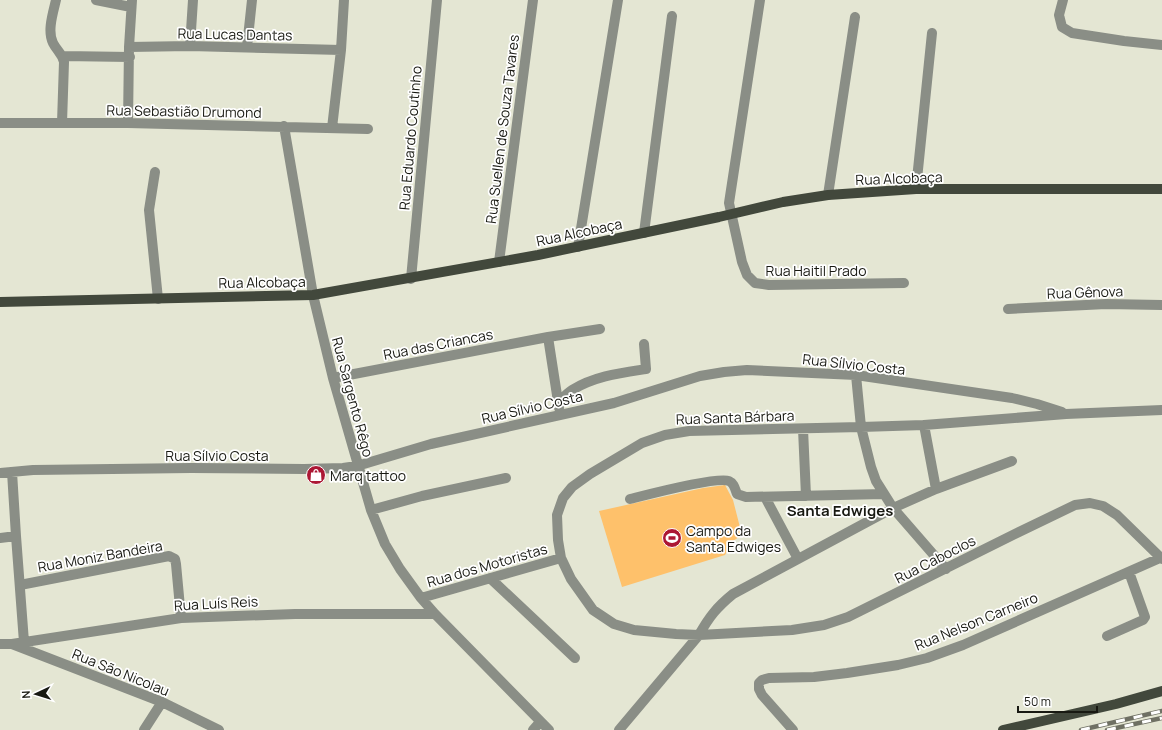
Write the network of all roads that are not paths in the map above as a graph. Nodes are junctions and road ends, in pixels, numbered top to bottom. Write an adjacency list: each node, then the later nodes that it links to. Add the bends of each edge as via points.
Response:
1 (56, 0): 20 (street, via 51,35 52,42)
2 (96, 0): 11 (street)
3 (194, 0): 16 (street)
4 (252, 0): 17 (street)
5 (344, 0): 18 (street)
6 (437, 0): 35 (street, Rua Eduardo Coutinho)
7 (533, 0): 34 (street, Rua Suellen de Souza Tavares)
8 (618, 0): 33 (street)
9 (760, 0): 31 (street, via 729,203)
10 (1063, 0): 15 (street, via 1059,15 1062,27 1072,33)
11 (131, 4): 19 (street)
12 (672, 16): 32 (street)
13 (855, 17): 30 (street)
14 (932, 33): 28 (street)
15 (1162, 45)
16 (190, 46): 17 (street, Rua Lucas Dantas); 19 (street, Rua Lucas Dantas)
17 (247, 47): 18 (street, Rua Lucas Dantas)
18 (341, 50): 25 (street)
19 (129, 52): 20 (street, Rua Lucas Dantas); 23 (street)
20 (63, 56): 22 (street, via 65,76)
21 (0, 123): 22 (street, Rua Sebastião Drumond)
22 (62, 123): 23 (street, Rua Sebastião Drumond)
23 (128, 123): 24 (street, Rua Sebastião Drumond)
24 (284, 126): 25 (street, Rua Sebastião Drumond); 37 (street, Rua Sargento Rêgo)
25 (332, 128): 26 (street, Rua Sebastião Drumond)
26 (368, 129)
27 (155, 172): 38 (street, via 149,210)
28 (916, 189): 29 (main road, Rua Alcobaça); 30 (main road, Rua Alcobaça)
29 (1162, 189)
30 (828, 195): 31 (main road, Rua Alcobaça)
31 (732, 214): 32 (main road, Rua Alcobaça); 36 (street, Rua Haitil Prado, via 742,262 747,275 755,283)
32 (644, 233): 33 (main road, Rua Alcobaça)
33 (578, 247): 34 (main road, Rua Alcobaça)
34 (499, 262): 35 (main road, Rua Alcobaça)
35 (411, 279): 37 (main road, Rua Alcobaça)
36 (904, 283)
37 (313, 295): 38 (main road, Rua Alcobaça); 46 (street, Rua Sargento Rêgo)
38 (158, 299): 39 (main road, Rua Alcobaça)
39 (0, 302)
40 (1162, 305): 41 (street, Rua Gênova, via 1106,304)
41 (1008, 309)
42 (600, 329): 43 (street, Rua das Criancas)
43 (548, 337): 46 (street, Rua das Criancas); 47 (street)
44 (644, 344): 47 (street, via 646,369 609,374 570,391)
45 (856, 375): 49 (street, Rua Sílvio Costa, via 1012,398); 50 (street, Rua Sílvio Costa, via 747,370 724,372 700,376 614,403); 52 (street)
46 (333, 378): 55 (street, Rua Sargento Rêgo)
47 (558, 403): 50 (street)
48 (1162, 410): 49 (street, Rua Santa Bárbara)
49 (1066, 414): 51 (street, Rua Santa Bárbara)
50 (560, 415): 55 (street, Rua Sílvio Costa, via 431,444)
51 (924, 425): 52 (street, Rua Santa Bárbara); 59 (street)
52 (861, 428): 53 (street, Rua Santa Bárbara); 60 (street, via 871,467)
53 (803, 429): 61 (street); 68 (street, Rua Santa Bárbara, via 689,431 665,435 642,443 590,474 572,487 563,498 557,515)
54 (1012, 461): 59 (street)
55 (357, 466): 56 (street, Rua Sílvio Costa, via 304,469 191,468); 65 (street, Rua Sargento Rêgo)
56 (12, 472): 57 (street, Rua Sílvio Costa); 66 (street)
57 (0, 473)
58 (506, 478): 65 (street)
59 (936, 489): 64 (street)
60 (884, 494): 61 (street); 64 (street)
61 (806, 496): 62 (street)
62 (765, 497): 63 (street, via 741,496 737,494 730,481 720,480); 70 (street)
63 (630, 499)
64 (893, 508): 70 (street); 71 (street)
65 (371, 510): 75 (street, Rua Sargento Rêgo, via 385,544)
66 (16, 536): 67 (street); 74 (street)
67 (0, 538)
68 (561, 558): 73 (street, Rua dos Motoristas); 78 (street, Rua Santa Bárbara, via 571,579 593,610 614,624 634,630)
69 (1162, 558): 71 (street, Rua Caboclos, via 1116,515 1103,506 1090,503 1075,505); 72 (street, Rua Nelson Carneiro)
70 (798, 559): 78 (street, via 719,605)
71 (946, 569): 78 (street, Rua Caboclos, via 848,617 824,625 792,630)
72 (1129, 572): 79 (street, via 1144,620); 92 (street, Rua Nelson Carneiro, via 928,658 847,673 762,680 758,689)
73 (490, 578): 75 (street, Rua dos Motoristas); 83 (street)
74 (20, 585): 77 (street, Rua Moniz Bandeira, via 169,556 176,564); 80 (street)
75 (421, 598): 76 (street, Rua Sargento Rêgo)
76 (435, 614): 77 (street, Rua Luís Reis, via 295,614); 86 (street, Rua Sargento Rêgo)
77 (181, 618): 80 (street, Rua Luís Reis)
78 (699, 635): 91 (street)
79 (1107, 636)
80 (24, 642): 82 (street, Rua Luís Reis)
81 (0, 644): 82 (street, Rua Luís Reis)
82 (12, 644): 85 (street, Rua São Nicolau)
83 (575, 658)
84 (1162, 691): 93 (main road)
85 (162, 702): 87 (street); 88 (street, Rua São Nicolau)
86 (540, 722): 89 (street); 90 (street, Rua Sargento Rêgo)
87 (144, 730)
88 (219, 730)
89 (533, 730)
90 (549, 730)
91 (619, 730)
92 (793, 730)
93 (1003, 730)

